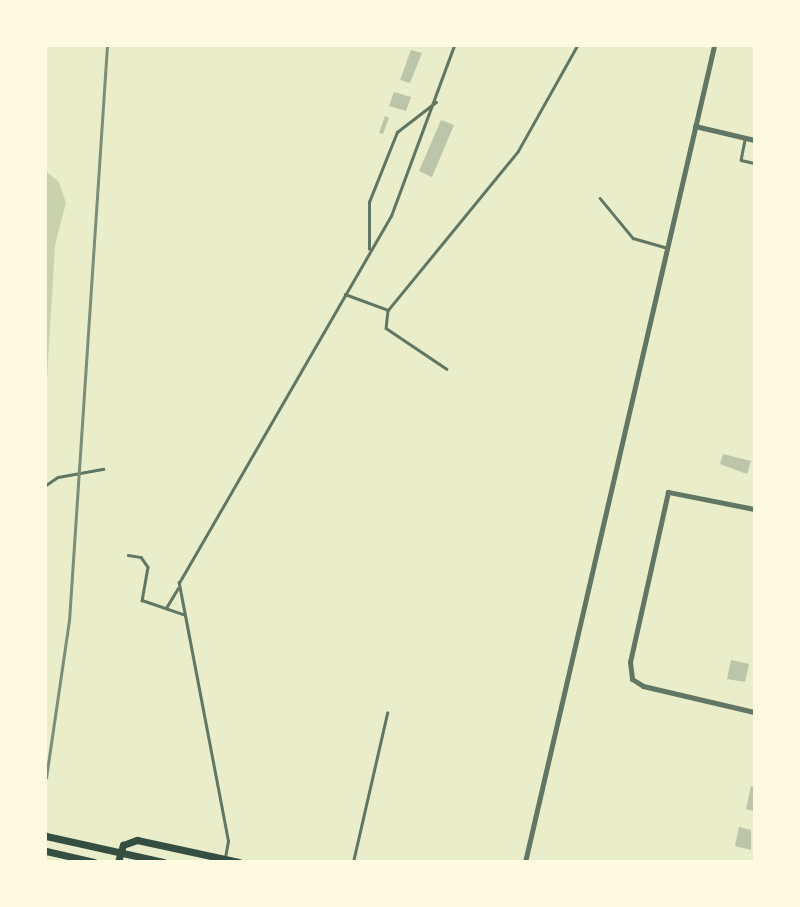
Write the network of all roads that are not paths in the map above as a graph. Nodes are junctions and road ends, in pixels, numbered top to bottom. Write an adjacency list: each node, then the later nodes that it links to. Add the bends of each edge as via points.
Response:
1 (454, 46): 4 (lane)
2 (577, 46): 14 (lane, via 518,151)
3 (714, 46): 5 (street)
4 (438, 100): 12 (lane, via 391,216); 12 (lane, via 397,132 369,202)
5 (695, 126): 6 (street); 11 (street)
6 (736, 136): 7 (street); 8 (street)
7 (746, 138): 8 (street); 9 (lane, via 741,160)
8 (754, 138)
9 (754, 163)
10 (600, 198): 11 (lane, via 633,239)
11 (665, 247): 33 (street)
12 (369, 253): 13 (lane)
13 (345, 294): 14 (lane); 20 (lane)
14 (388, 310): 15 (lane, via 386,328)
15 (447, 369)
16 (103, 469): 17 (lane, via 58,477)
17 (46, 485)
18 (754, 509): 23 (street, via 668,492 644,598 632,679)
19 (128, 555): 21 (lane, via 141,557 148,567 142,600)
20 (178, 588): 21 (lane); 22 (lane)
21 (166, 608): 22 (lane)
22 (185, 617): 27 (lane, via 228,841)
23 (754, 712)
24 (387, 713): 32 (lane)
25 (46, 836): 30 (main road)
26 (46, 851): 28 (main road)
27 (225, 858): 29 (main road, via 134,841 123,845); 31 (main road)
28 (94, 862)
29 (118, 862)
30 (163, 862)
31 (239, 862)
32 (353, 862)
33 (525, 862)

